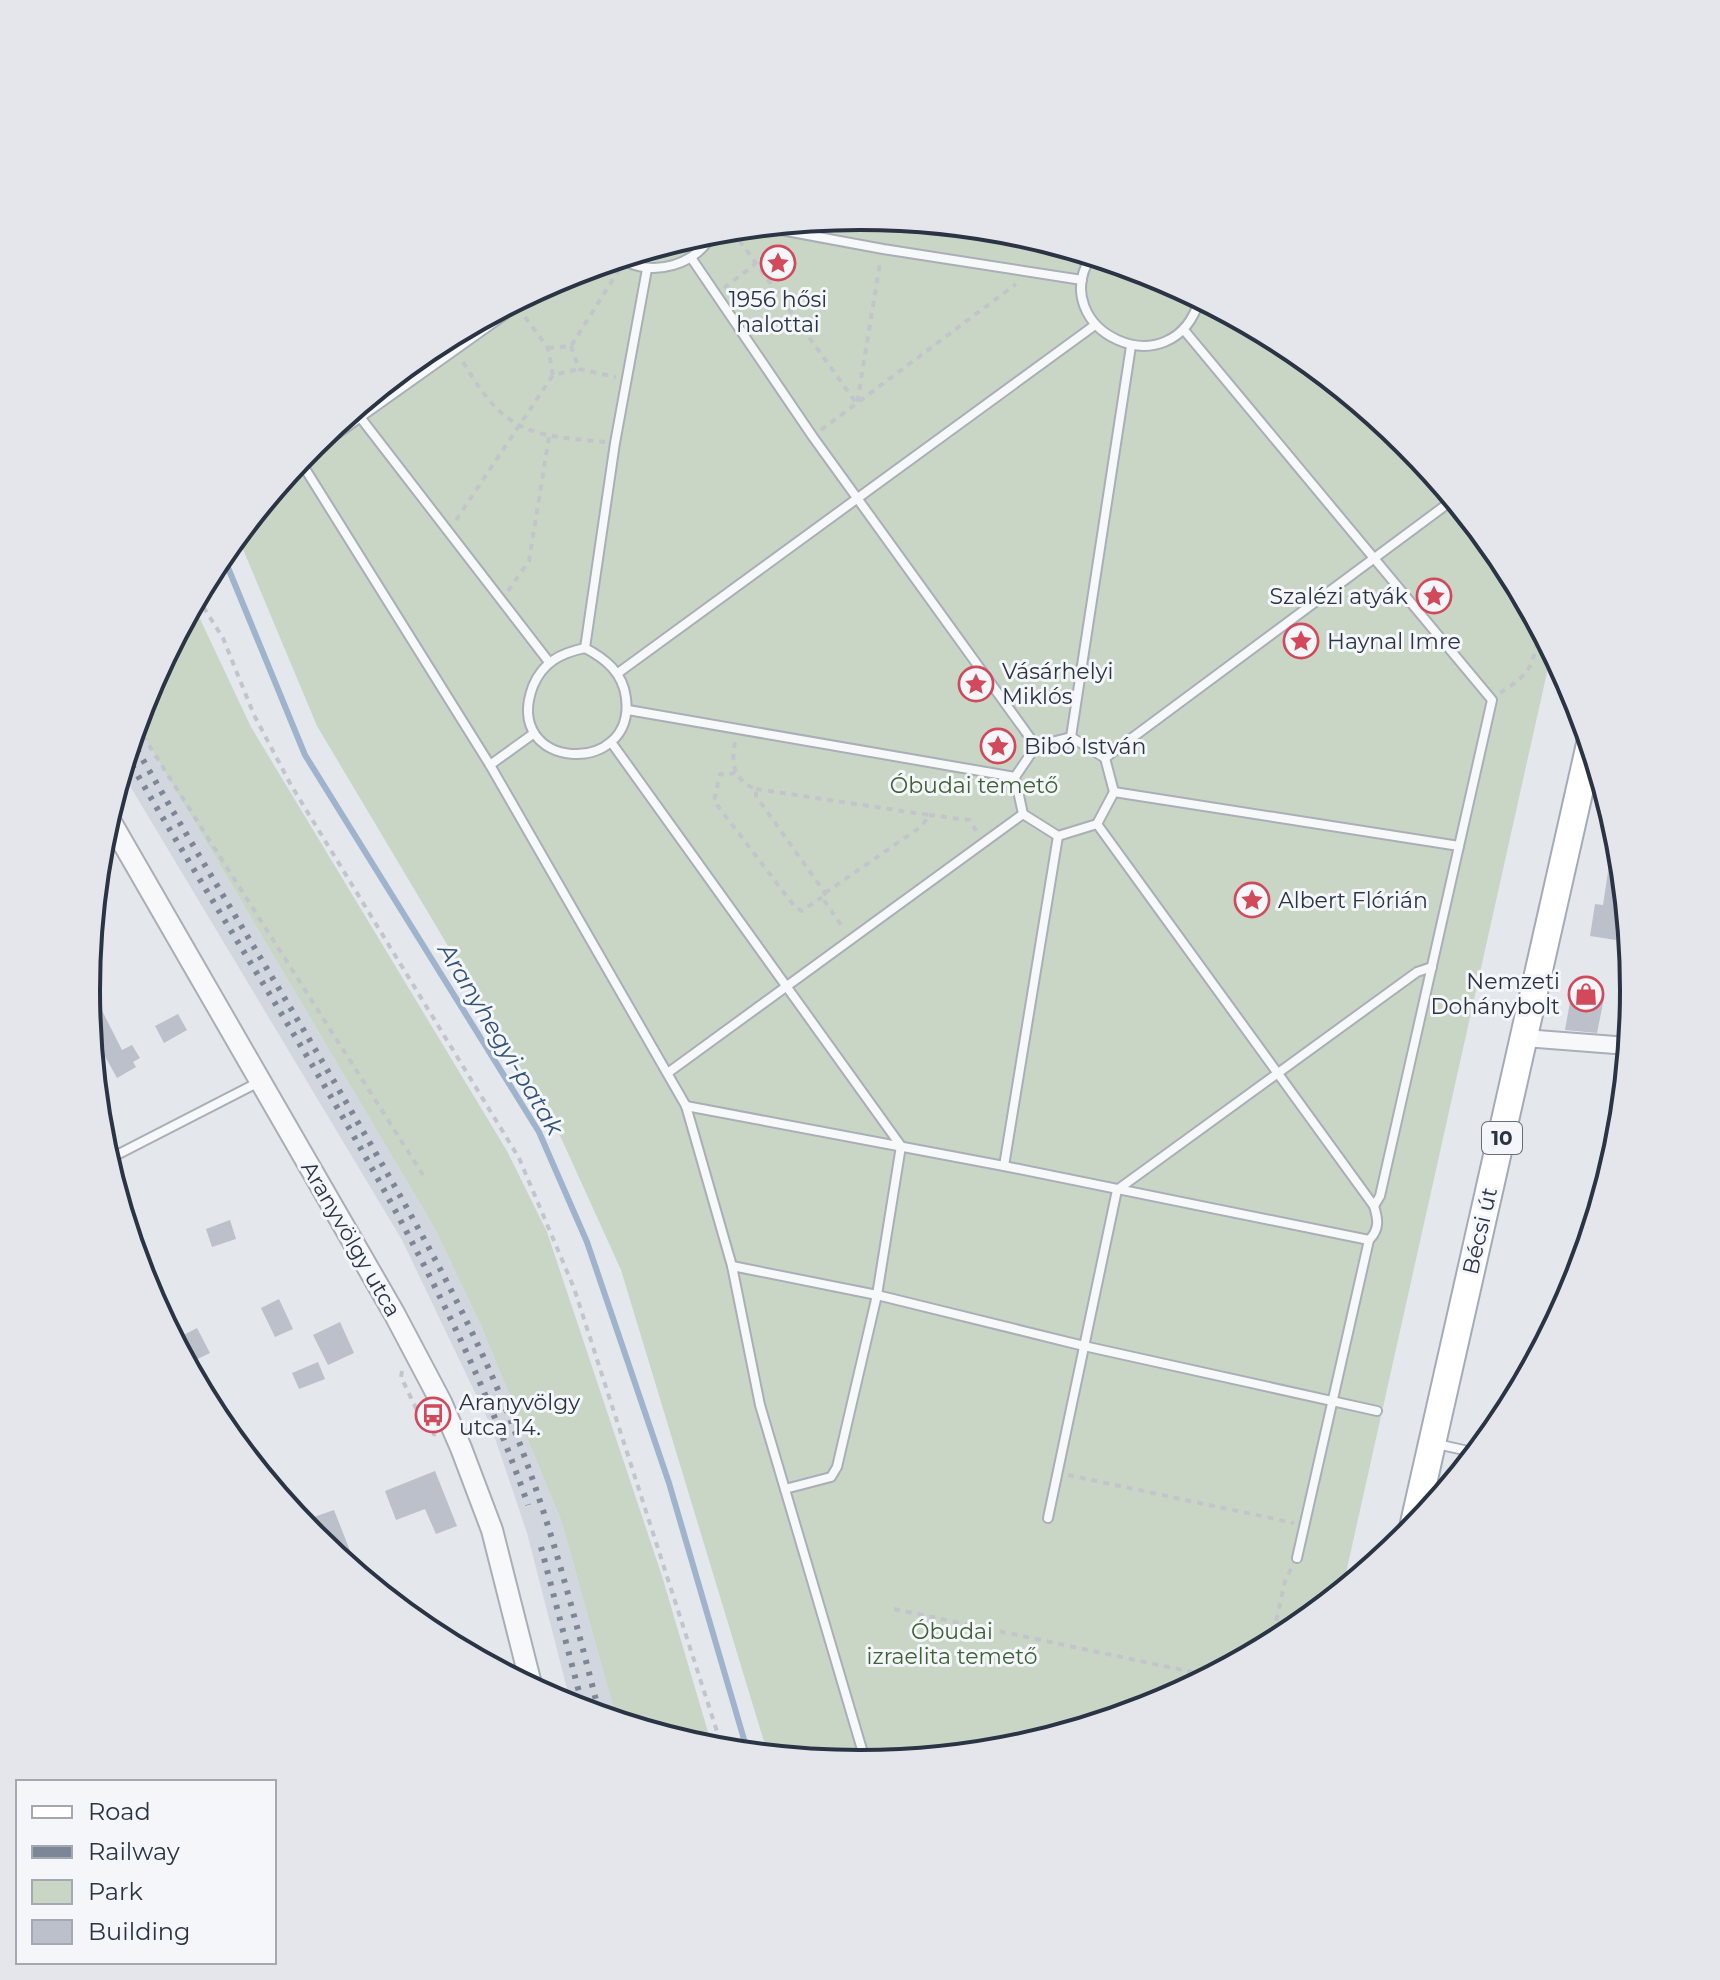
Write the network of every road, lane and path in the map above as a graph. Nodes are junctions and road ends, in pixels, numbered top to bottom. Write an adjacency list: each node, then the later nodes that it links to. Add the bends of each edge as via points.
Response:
1 (798, 233): 4 (lane)
2 (740, 240): 6 (path)
3 (704, 247): 5 (lane)
4 (883, 249): 11 (lane); 26 (path)
5 (692, 259): 9 (lane); 13 (lane)
6 (756, 263): 13 (path); 26 (path)
7 (635, 264): 9 (lane)
8 (1088, 265): 12 (lane)
9 (647, 269): 25 (lane)
10 (615, 270): 19 (path)
11 (1032, 272): 12 (lane); 26 (path)
12 (1082, 280): 16 (lane, via 1083,302)
13 (716, 294): 31 (lane)
14 (1197, 308): 17 (lane)
15 (521, 310): 21 (path)
16 (1095, 325): 20 (lane, via 1111,339); 34 (lane)
17 (1184, 330): 20 (lane, via 1158,345); 37 (lane)
18 (472, 337): 22 (lane)
19 (571, 346): 21 (path); 23 (path)
20 (1131, 346): 49 (lane)
21 (548, 348): 24 (path)
22 (455, 349): 27 (lane); 29 (path, via 479,389)
23 (579, 369): 24 (path); 25 (path)
24 (553, 375): 29 (path)
25 (626, 379): 32 (lane)
26 (857, 404): 31 (path)
27 (369, 410)
28 (360, 417): 36 (lane)
29 (520, 428): 30 (path); 36 (path)
30 (549, 437): 32 (path); 38 (path, via 529,561)
31 (813, 437): 34 (lane)
32 (615, 443): 41 (lane)
33 (307, 470): 53 (lane)
34 (857, 498): 43 (lane); 51 (lane)
35 (1445, 506): 37 (lane)
36 (448, 532): 38 (lane)
37 (1373, 560): 44 (lane); 52 (lane)
38 (500, 601): 42 (lane)
39 (204, 607): 102 (path, via 291,785 519,1158 574,1288)
40 (1536, 643): 44 (path, via 1529,670)
41 (585, 648): 42 (lane); 43 (lane)
42 (549, 662): 47 (lane, via 529,696)
43 (618, 673): 45 (lane)
44 (1492, 700): 65 (lane)
45 (628, 710): 46 (lane); 50 (lane)
46 (737, 729): 55 (path); 56 (lane)
47 (533, 734): 50 (lane, via 566,754 590,754); 53 (lane)
48 (144, 737): 79 (path)
49 (1071, 737): 51 (lane); 52 (lane)
50 (611, 742): 69 (lane)
51 (1036, 746): 56 (lane)
52 (1105, 758): 58 (lane)
53 (490, 765): 72 (lane)
54 (1586, 766): 70 (main road, Bécsi út / 10)
55 (735, 772): 57 (path); 66 (path, via 720,774 714,801 795,907 802,911)
56 (1015, 777): 59 (lane)
57 (756, 789): 60 (path); 66 (path)
58 (1114, 792): 62 (lane); 65 (lane)
59 (1023, 814): 64 (lane); 67 (lane)
60 (929, 815): 61 (path); 66 (path, via 922,826)
61 (970, 820)
62 (1097, 824): 64 (lane); 73 (lane)
63 (117, 833): 74 (street, Aranyvölgy utca)
64 (1058, 836): 78 (lane)
65 (1459, 846): 68 (lane)
66 (823, 895): 67 (path)
67 (851, 939): 69 (lane)
68 (1432, 967): 73 (lane, via 1417,972); 81 (lane)
69 (785, 988): 72 (lane); 76 (lane)
70 (1524, 1038): 71 (street); 89 (main road, Bécsi út / 10)
71 (1617, 1045)
72 (669, 1072): 75 (lane)
73 (1278, 1073): 80 (lane); 81 (lane)
74 (260, 1081): 77 (lane); 101 (street, Aranyvölgy utca, via 416,1353 456,1437 492,1530)
75 (686, 1106): 76 (lane); 83 (lane)
76 (901, 1146): 78 (lane); 84 (lane)
77 (119, 1154)
78 (1004, 1166): 80 (lane)
79 (425, 1178)
80 (1117, 1190): 82 (lane); 85 (lane)
81 (1374, 1206): 82 (lane, via 1379,1221)
82 (1369, 1240): 87 (lane)
83 (732, 1266): 84 (lane); 93 (lane, via 760,1405)
84 (877, 1295): 85 (lane); 93 (lane, via 837,1467 831,1477)
85 (1084, 1346): 87 (lane); 92 (lane)
86 (402, 1365): 90 (path, via 401,1377 427,1431)
87 (1334, 1400): 88 (lane); 96 (lane)
88 (1377, 1411)
89 (1432, 1442): 91 (lane); 94 (main road, Bécsi út / 10)
90 (441, 1445)
91 (1465, 1450)
92 (1057, 1473): 95 (lane); 96 (path)
93 (785, 1489): 103 (lane)
94 (1418, 1505)
95 (1048, 1518)
96 (1304, 1525): 97 (lane)
97 (1297, 1558): 99 (path, via 1285,1581)
98 (894, 1609): 100 (path)
99 (1275, 1626)
100 (1195, 1673)
101 (528, 1674)
102 (719, 1736)
103 (862, 1750)

